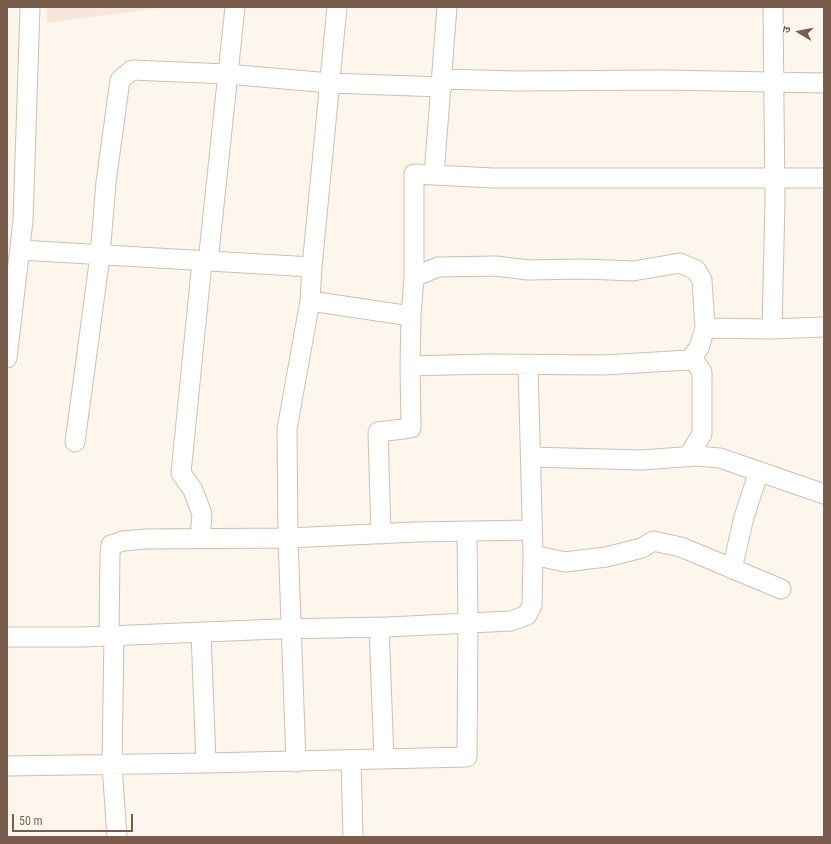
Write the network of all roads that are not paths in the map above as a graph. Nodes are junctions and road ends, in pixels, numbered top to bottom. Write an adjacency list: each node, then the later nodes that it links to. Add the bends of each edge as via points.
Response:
1 (30, 7): 14 (street)
2 (235, 7): 6 (street)
3 (337, 7): 8 (street)
4 (447, 7): 9 (street)
5 (773, 7): 7 (street)
6 (227, 74): 8 (street); 15 (street, via 132,70 120,80 106,182); 16 (street)
7 (774, 82): 9 (street, via 663,80); 10 (street); 12 (street)
8 (330, 83): 9 (street); 17 (street)
9 (442, 83): 11 (street)
10 (824, 83)
11 (434, 175): 12 (street, via 493,178); 18 (street, via 414,174)
12 (775, 177): 13 (street); 23 (street)
13 (824, 178)
14 (20, 250): 15 (street); 25 (street)
15 (100, 256): 16 (street); 28 (street)
16 (205, 262): 17 (street); 36 (street, via 181,473 193,490 202,514)
17 (312, 267): 19 (street)
18 (414, 277): 20 (street); 22 (street, via 438,267 633,270 680,263 696,270 702,280)
19 (310, 300): 20 (street); 37 (street, via 287,429)
20 (411, 316): 27 (street)
21 (824, 327): 23 (street)
22 (705, 328): 23 (street); 24 (street, via 699,348)
23 (772, 329)
24 (692, 357): 26 (street, via 689,360 662,363); 30 (street, via 702,372 702,434)
25 (7, 358)
26 (528, 364): 27 (street); 29 (street)
27 (410, 366): 35 (street, via 411,428 378,432)
28 (75, 442)
29 (531, 457): 30 (street, via 642,460); 33 (street)
30 (688, 457): 31 (street, via 720,458)
31 (759, 471): 32 (street); 39 (street, via 744,517)
32 (824, 494)
33 (532, 530): 34 (street); 38 (street)
34 (467, 531): 35 (street); 41 (street)
35 (381, 534): 37 (street)
36 (200, 538): 37 (street); 45 (street, via 123,540 111,545)
37 (288, 538): 43 (street)
38 (533, 555): 39 (street, via 565,562 606,557 642,548 653,541 681,547); 41 (street, via 532,605 527,616 511,621)
39 (732, 569): 40 (street)
40 (781, 590)
41 (468, 623): 42 (street); 47 (street, via 467,757)
42 (378, 627): 43 (street); 47 (street)
43 (291, 629): 44 (street); 49 (street)
44 (201, 632): 45 (street); 50 (street)
45 (111, 636): 46 (street); 51 (street)
46 (7, 637)
47 (384, 759): 48 (street)
48 (351, 760): 49 (street); 54 (street)
49 (296, 762): 50 (street)
50 (206, 764): 51 (street)
51 (112, 765): 52 (street); 53 (street)
52 (7, 766)
53 (117, 837)
54 (352, 837)

